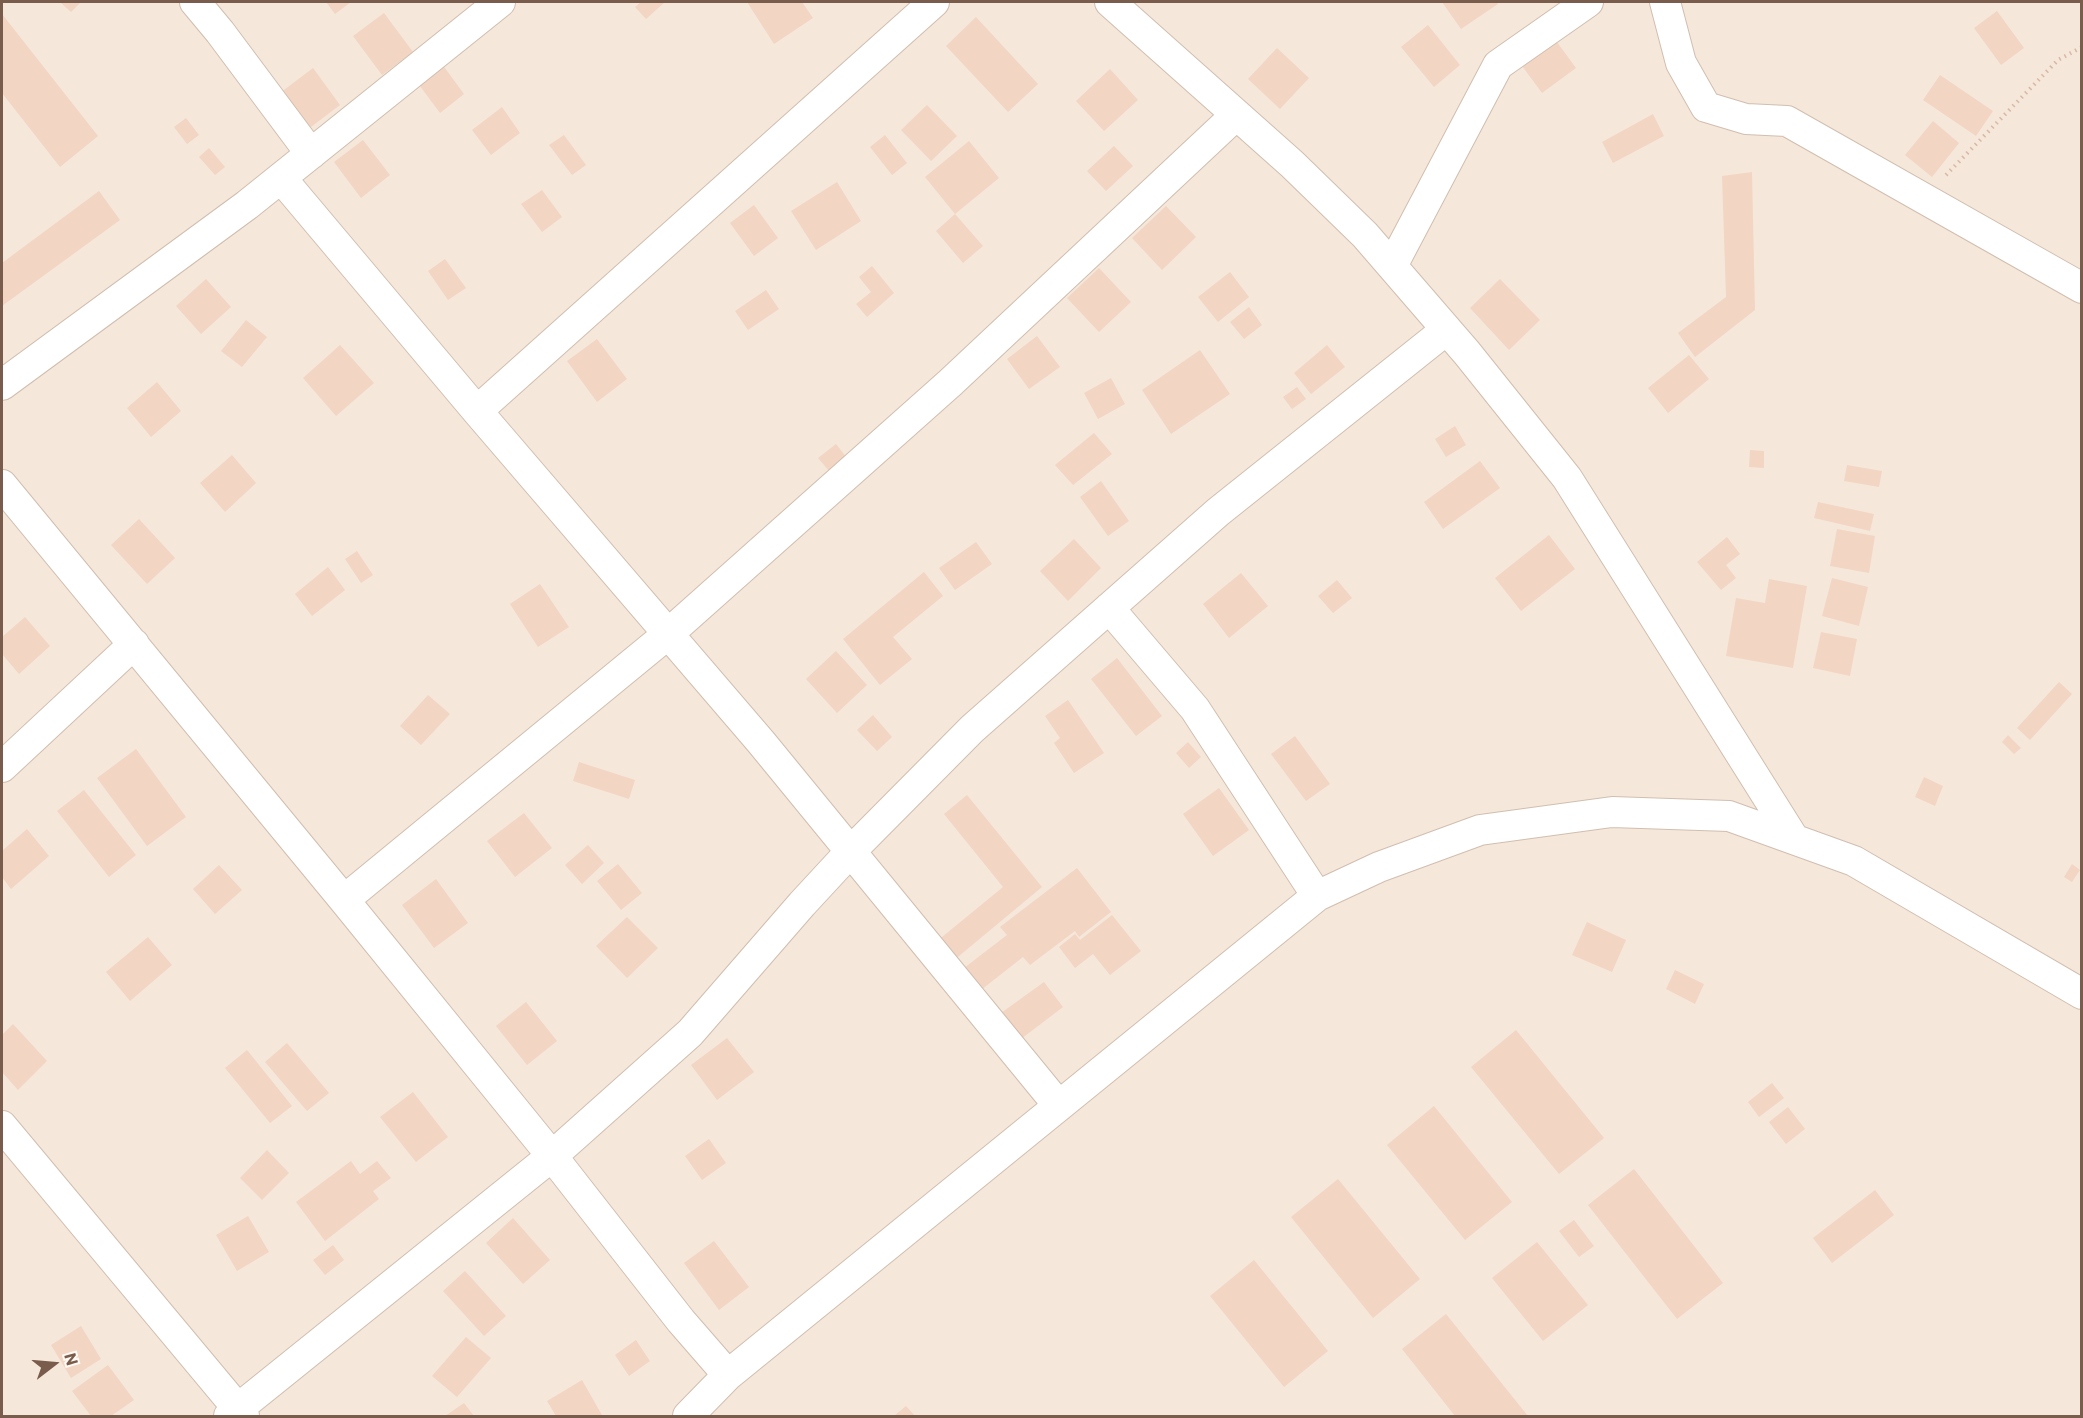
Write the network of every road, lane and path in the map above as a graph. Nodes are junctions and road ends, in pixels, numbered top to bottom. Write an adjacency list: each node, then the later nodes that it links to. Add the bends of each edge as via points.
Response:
1 (195, 2): 9 (street)
2 (500, 2): 9 (street)
3 (934, 2): 16 (street)
4 (1110, 2): 8 (street)
5 (1588, 2): 12 (street, via 1498,65)
6 (1665, 2): 11 (street, via 1681,63 1706,106 1746,119 1787,121)
7 (2082, 47): 11 (path, via 2058,60)
8 (1236, 115): 12 (street, via 1292,164); 19 (street, via 950,382)
9 (311, 154): 10 (street)
10 (281, 178): 15 (street); 16 (street)
11 (1925, 198): 13 (street)
12 (1392, 266): 14 (street)
13 (2082, 288)
14 (1446, 330): 18 (street, via 1218,512); 22 (street, via 1567,478)
15 (2, 385)
16 (477, 411): 19 (street)
17 (2, 485): 20 (street)
18 (1109, 608): 23 (street, via 972,729); 24 (street, via 1195,709)
19 (668, 633): 23 (street); 25 (street)
20 (134, 644): 21 (street); 25 (street)
21 (2, 767)
22 (1794, 839): 24 (street, via 1729,816 1612,812 1480,830 1379,867); 26 (street, via 1854,861)
23 (851, 851): 27 (street); 29 (street, via 690,1033)
24 (1317, 896): 27 (street)
25 (344, 900): 29 (street)
26 (2082, 994)
27 (1059, 1106): 30 (street)
28 (2, 1126): 31 (street)
29 (552, 1156): 30 (street); 31 (street)
30 (728, 1376): 32 (street)
31 (237, 1414)
32 (688, 1416)

